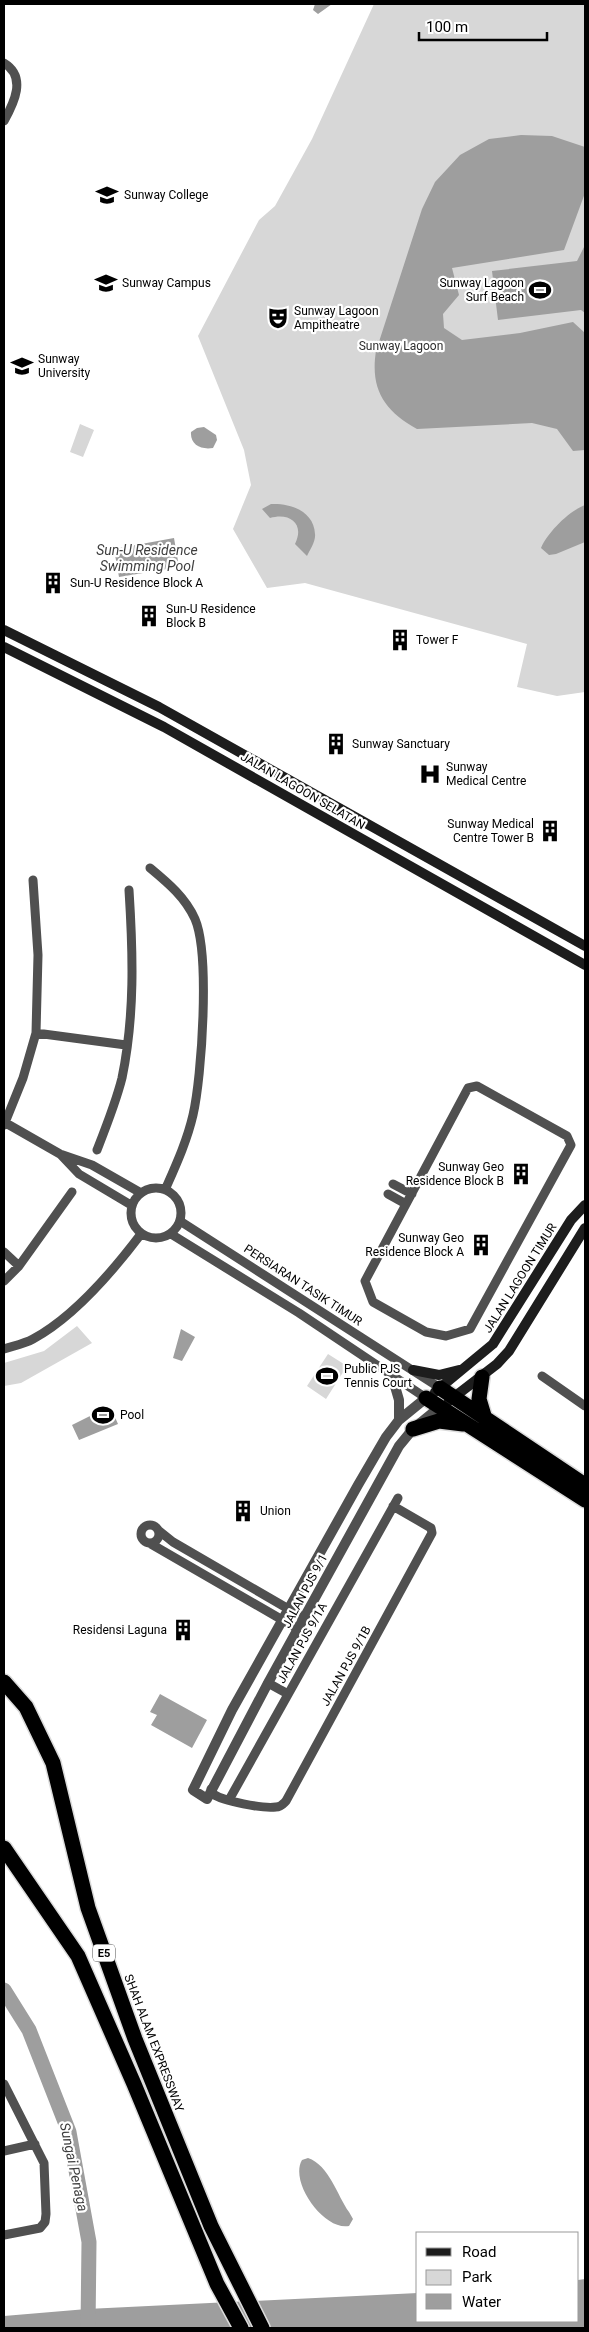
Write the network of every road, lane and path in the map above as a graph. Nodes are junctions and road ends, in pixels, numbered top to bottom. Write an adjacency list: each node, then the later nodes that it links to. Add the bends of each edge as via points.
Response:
1 (4, 64): 2 (street, via 14,74 18,87)
2 (4, 121)
3 (4, 630): 8 (main road, JALAN LAGOON SELATAN, via 167,712)
4 (4, 646): 9 (main road, JALAN LAGOON SELATAN, via 189,741)
5 (150, 868): 16 (street, via 174,887 194,918 199,931 203,984 195,1106 184,1148)
6 (33, 880): 10 (street, via 38,955)
7 (129, 890): 11 (street, via 132,1014)
8 (585, 946)
9 (585, 965)
10 (36, 1033): 11 (street); 12 (street, via 23,1078)
11 (126, 1045): 13 (street, via 122,1078)
12 (4, 1123): 14 (street)
13 (97, 1150)
14 (60, 1154): 18 (street, via 92,1165); 22 (street, via 79,1174)
15 (393, 1184): 20 (street)
16 (166, 1190): 18 (street, via 153,1188); 24 (street, via 177,1199)
17 (72, 1192): 29 (street)
18 (141, 1192): 22 (street)
19 (388, 1194): 21 (street)
20 (412, 1194): 21 (street); 21 (street, via 468,1088 477,1086 567,1136 572,1145 470,1329 446,1336 426,1332 373,1302 365,1281)
21 (406, 1204)
22 (131, 1205): 26 (street, via 131,1221)
23 (585, 1205): 32 (main road, JALAN LAGOON TIMUR, via 571,1220 501,1334)
24 (180, 1221): 27 (street); 33 (street, PERSIARAN TASIK TIMUR)
25 (585, 1228): 36 (main road, via 509,1351)
26 (141, 1234): 27 (street, via 159,1239); 31 (street, via 62,1320 32,1340)
27 (171, 1234): 34 (street, PERSIARAN TASIK TIMUR, via 299,1313)
28 (4, 1252): 29 (street)
29 (19, 1266): 30 (street)
30 (4, 1281)
31 (4, 1349)
32 (465, 1369): 33 (main road, via 439,1375); 37 (main road, JALAN LAGOON TIMUR)
33 (414, 1370): 37 (street, PERSIARAN TASIK TIMUR)
34 (392, 1376): 39 (street, PERSIARAN TASIK TIMUR); 43 (street, via 399,1400)
35 (542, 1376): 40 (street)
36 (482, 1377): 38 (main road); 42 (highway, via 479,1399)
37 (440, 1388): 38 (highway); 39 (main road, JALAN LAGOON TIMUR)
38 (454, 1397): 41 (main road); 42 (highway)
39 (426, 1398): 41 (highway); 43 (street, JALAN PJS 9/1)
40 (585, 1406)
41 (440, 1407): 44 (highway); 45 (street, JALAN PJS 9/1)
42 (485, 1419): 46 (highway)
43 (399, 1420): 51 (street, JALAN PJS 9/1, via 386,1437)
44 (467, 1425): 45 (highway, via 438,1421); 47 (highway)
45 (412, 1429): 52 (street, JALAN PJS 9/1, via 385,1470)
46 (585, 1485)
47 (585, 1500)
48 (395, 1502): 57 (street, JALAN PJS 9/1A); 59 (street, JALAN PJS 9/1B, via 431,1528 432,1533 291,1792 283,1805 276,1808)
49 (158, 1530): 50 (street, via 159,1539); 50 (street, via 150,1525 142,1529 142,1538); 51 (street)
50 (151, 1544): 53 (street)
51 (288, 1609): 52 (street); 53 (street, JALAN PJS 9/1)
52 (304, 1618): 54 (street, JALAN PJS 9/1)
53 (282, 1620): 54 (street); 58 (street, JALAN PJS 9/1, via 232,1710 193,1790)
54 (298, 1630): 56 (street, JALAN PJS 9/1)
55 (4, 1682): 66 (highway, SHAH ALAM EXPRESSWAY / E5, via 26,1707 53,1762 88,1908 135,2039 211,2226)
56 (268, 1683): 57 (street); 58 (street, JALAN PJS 9/1)
57 (288, 1694): 59 (street, JALAN PJS 9/1A)
58 (209, 1794): 59 (street)
59 (229, 1800)
60 (4, 1848): 65 (highway, E5, via 78,1956 217,2284)
61 (4, 2084): 62 (street)
62 (35, 2144): 63 (street); 64 (street, via 44,2163 44,2222 34,2230)
63 (4, 2150)
64 (4, 2235)
65 (241, 2328)
66 (262, 2328)

